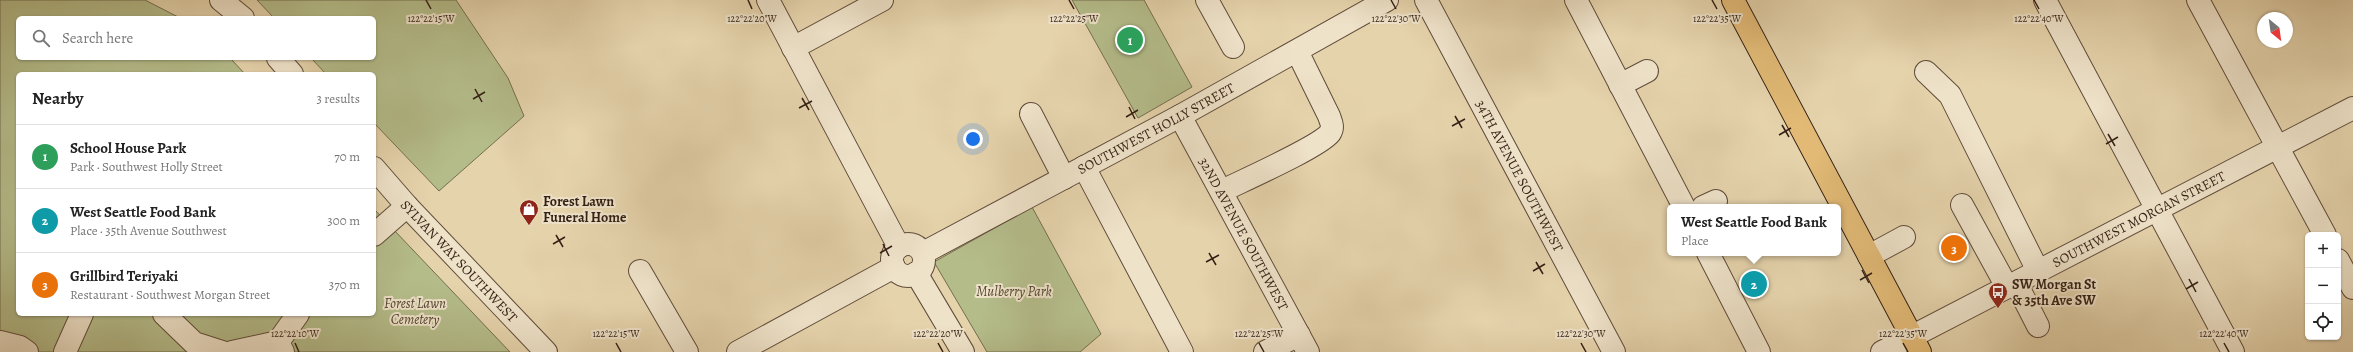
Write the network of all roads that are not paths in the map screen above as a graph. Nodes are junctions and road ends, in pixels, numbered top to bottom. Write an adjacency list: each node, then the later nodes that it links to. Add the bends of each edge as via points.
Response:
1 (221, 0): 11 (street)
2 (768, 0): 13 (street)
3 (882, 0): 13 (street)
4 (1207, 0): 12 (street)
5 (1387, 0): 14 (street, SOUTHWEST HOLLY STREET)
6 (1426, 0): 62 (street, 34TH AVENUE SOUTHWEST)
7 (1576, 0): 19 (street)
8 (1733, 0): 36 (main road)
9 (2045, 0): 31 (street)
10 (2198, 0): 23 (street)
11 (241, 16)
12 (1233, 47)
13 (793, 48): 37 (street)
14 (1297, 51): 22 (street, SOUTHWEST HOLLY STREET); 27 (street, via 1330,116 1330,132 1296,154)
15 (280, 60): 17 (street)
16 (1647, 71): 19 (street)
17 (290, 72)
18 (1926, 72): 41 (street, via 1950,95)
19 (1620, 85): 28 (street)
20 (2353, 108): 23 (street, SOUTHWEST MORGAN STREET)
21 (1031, 114): 26 (street)
22 (1180, 116): 24 (street, SOUTHWEST HOLLY STREET); 27 (street, 32ND AVENUE SOUTHWEST)
23 (2278, 147): 31 (street, SOUTHWEST MORGAN STREET); 33 (street)
24 (1084, 167): 26 (street, SOUTHWEST HOLLY STREET); 60 (street)
25 (376, 170): 30 (street, SYLVAN WAY SOUTHWEST)
26 (1064, 178): 38 (street, SOUTHWEST HOLLY STREET)
27 (1222, 191): 49 (street, 32ND AVENUE SOUTHWEST)
28 (1682, 204)
29 (1962, 205): 42 (street)
30 (407, 206): 32 (street); 57 (street, SYLVAN WAY SOUTHWEST)
31 (2156, 210): 41 (street, SOUTHWEST MORGAN STREET); 65 (street)
32 (376, 232)
33 (2323, 232)
34 (1904, 237): 36 (street)
35 (1710, 256): 63 (street)
36 (1869, 256): 50 (main road)
37 (897, 257): 38 (street, via 904,275); 38 (street, via 910,244 915,245); 59 (street)
38 (920, 263): 52 (street)
39 (2341, 266): 43 (street)
40 (640, 271): 58 (street)
41 (2038, 271): 42 (street, SOUTHWEST MORGAN STREET)
42 (2011, 285): 47 (street); 50 (street, SOUTHWEST MORGAN STREET)
43 (2353, 288)
44 (81, 316): 54 (street)
45 (166, 316): 55 (street, via 194,343)
46 (297, 316): 51 (street)
47 (2038, 326)
48 (0, 342): 53 (street, via 20,347)
49 (1303, 343): 61 (street)
50 (1916, 344): 64 (street, SOUTHWEST MORGAN STREET)
51 (280, 347): 56 (street)
52 (954, 349)
53 (27, 352)
54 (64, 352)
55 (222, 352)
56 (232, 352)
57 (546, 352)
58 (687, 352)
59 (738, 352)
60 (1181, 352)
61 (1265, 352)
62 (1614, 352)
63 (1759, 352)
64 (1882, 352)
65 (2233, 352)

